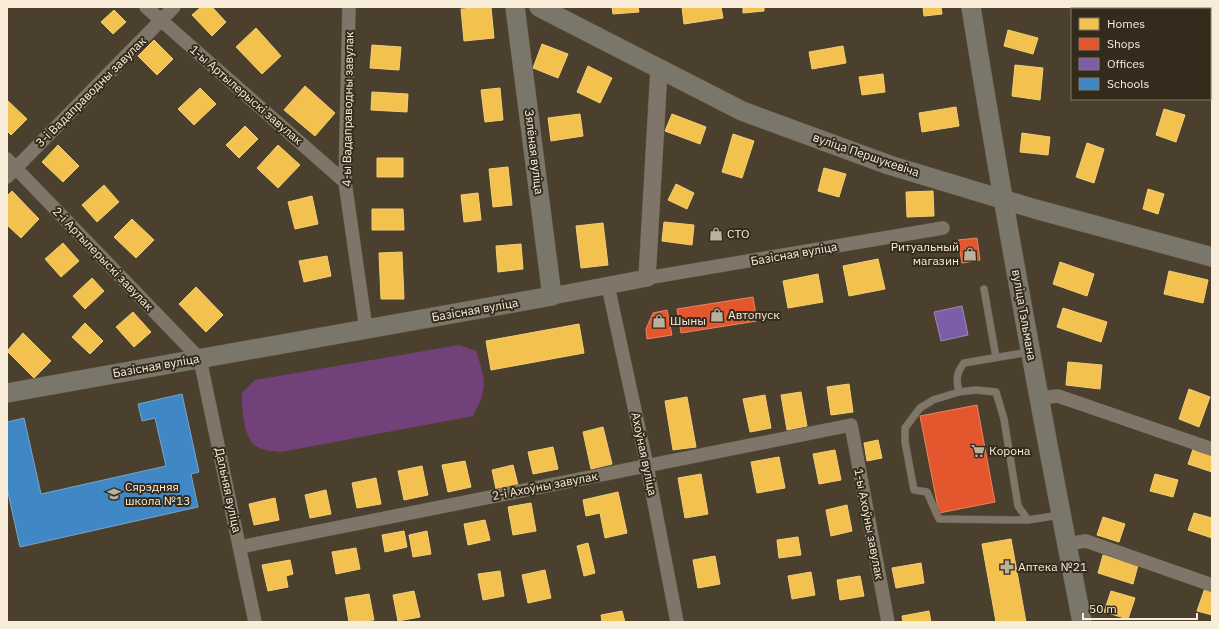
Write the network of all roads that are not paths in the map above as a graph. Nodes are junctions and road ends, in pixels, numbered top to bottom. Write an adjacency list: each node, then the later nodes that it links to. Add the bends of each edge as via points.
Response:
1 (146, 7): 7 (street, 1-ы Артылерыскі завулак)
2 (174, 7): 7 (street, 3-і Вадаправодны завулак)
3 (349, 7): 10 (street, 4-ы Вадаправодны завулак)
4 (515, 7): 17 (main road, Зялёная вуліца)
5 (539, 7): 8 (main road, вуліца Першукевіча)
6 (971, 7): 11 (main road, вуліца Тэльмана)
7 (161, 21): 9 (street, 3-і Вадаправодны завулак); 10 (street, 1-ы Артылерыскі завулак)
8 (659, 69): 11 (main road, вуліца Першукевіча, via 742,111 889,165); 14 (street)
9 (10, 168): 21 (street, 2-і Артылерыскі завулак)
10 (345, 182): 18 (street, 4-ы Вадаправодны завулак)
11 (1002, 199): 13 (main road, вуліца Першукевіча); 19 (main road, вуліца Тэльмана)
12 (943, 228): 14 (street, Базісная вуліца)
13 (1212, 257)
14 (647, 278): 15 (street, Базісная вуліца)
15 (608, 286): 17 (street, Базісная вуліца); 27 (street, Ахоўная вуліца)
16 (984, 289): 20 (lane)
17 (552, 296): 18 (main road, Базісная вуліца)
18 (366, 329): 21 (main road, Базісная вуліца)
19 (1030, 352): 20 (lane); 24 (main road, вуліца Тэльмана)
20 (996, 357): 22 (lane, via 964,363 957,371)
21 (200, 359): 23 (main road, Базісная вуліца); 31 (street, Дальняя вуліца)
22 (959, 392): 29 (lane, via 996,392 1004,418 1018,506); 29 (lane, via 933,400 920,408 905,428 905,442 914,490 927,492 939,519)
23 (7, 393)
24 (1039, 398): 26 (street, via 1058,396); 28 (main road, вуліца Тэльмана)
25 (851, 425): 27 (street, 2-і Ахоўны завулак); 35 (street, 1-ы Ахоўны завулак)
26 (1212, 449)
27 (647, 466): 31 (street, 2-і Ахоўны завулак); 34 (street, Ахоўная вуліца)
28 (1062, 515): 29 (lane); 30 (main road, вуліца Тэльмана)
29 (1028, 520)
30 (1067, 544): 32 (street, via 1086,541); 36 (main road, вуліца Тэльмана)
31 (240, 547): 33 (street, Дальняя вуліца)
32 (1212, 585)
33 (255, 622)
34 (677, 622)
35 (888, 622)
36 (1082, 622)

